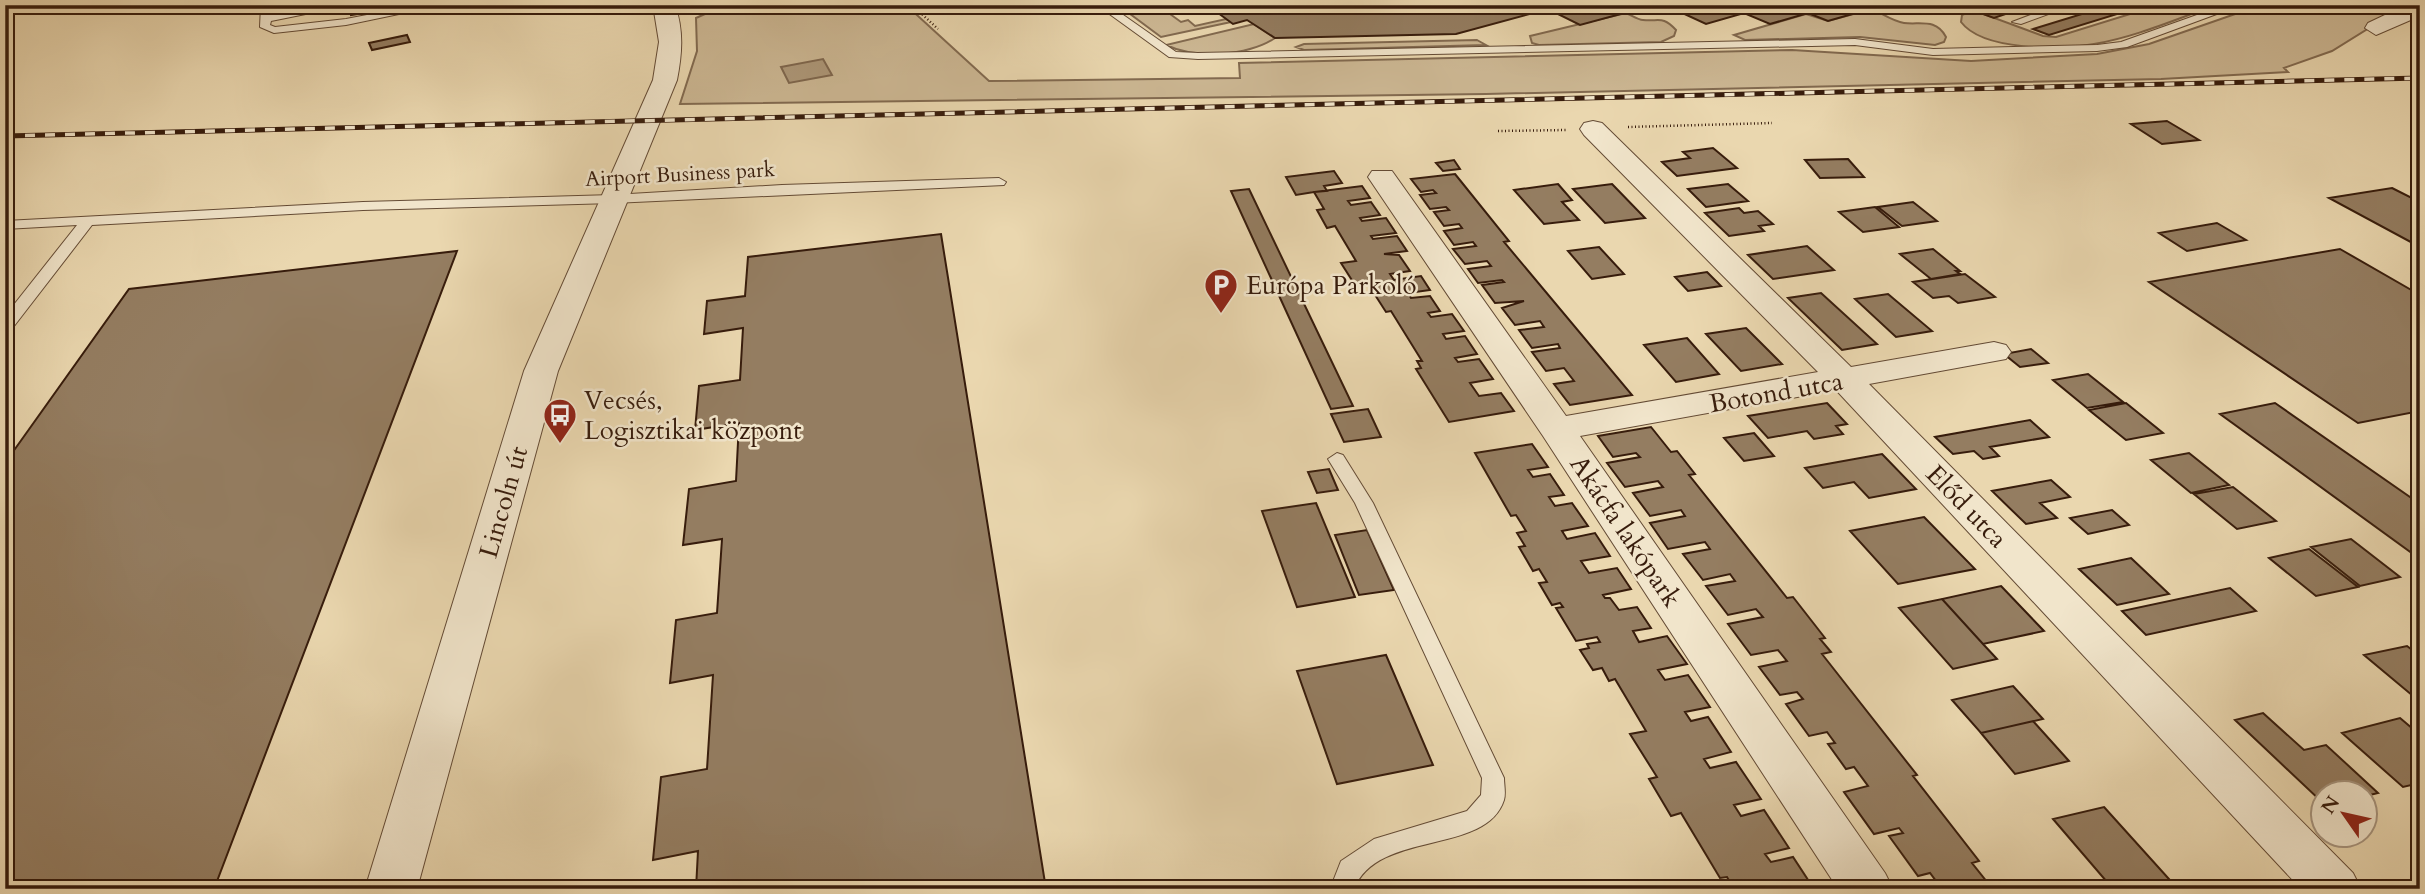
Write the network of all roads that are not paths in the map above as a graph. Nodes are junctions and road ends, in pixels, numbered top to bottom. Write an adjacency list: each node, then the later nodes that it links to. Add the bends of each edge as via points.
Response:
1 (266, 5): 10 (lane)
2 (345, 5): 10 (lane)
3 (437, 5): 9 (lane)
4 (664, 5): 16 (street, Lincoln út, via 672,47 665,80)
5 (1102, 5): 7 (lane, via 1173,55 1198,57 1855,42 1933,52 2096,48 2123,45)
6 (2068, 5): 11 (lane)
7 (2236, 5)
8 (2420, 8): 12 (street)
9 (377, 11): 10 (lane, via 274,30 265,27)
10 (266, 19)
11 (2017, 22)
12 (2376, 28)
13 (1593, 129): 21 (street, Előd utca)
14 (1382, 177): 22 (street, Akácfa lakópark)
15 (999, 182): 16 (lane, Airport Business park)
16 (613, 199): 17 (lane, Airport Business park); 24 (street, Lincoln út, via 541,371)
17 (88, 221): 18 (lane, Airport Business park); 19 (lane)
18 (5, 225)
19 (5, 327)
20 (1994, 352): 21 (street, Botond utca)
21 (1846, 380): 22 (street, Botond utca); 27 (street, Előd utca)
22 (1557, 429): 26 (street, Akácfa lakópark)
23 (1337, 459): 25 (lane, via 1364,503 1493,778 1493,798 1475,819 1382,846 1350,869)
24 (391, 889)
25 (1342, 889)
26 (1867, 889)
27 (2335, 889)

